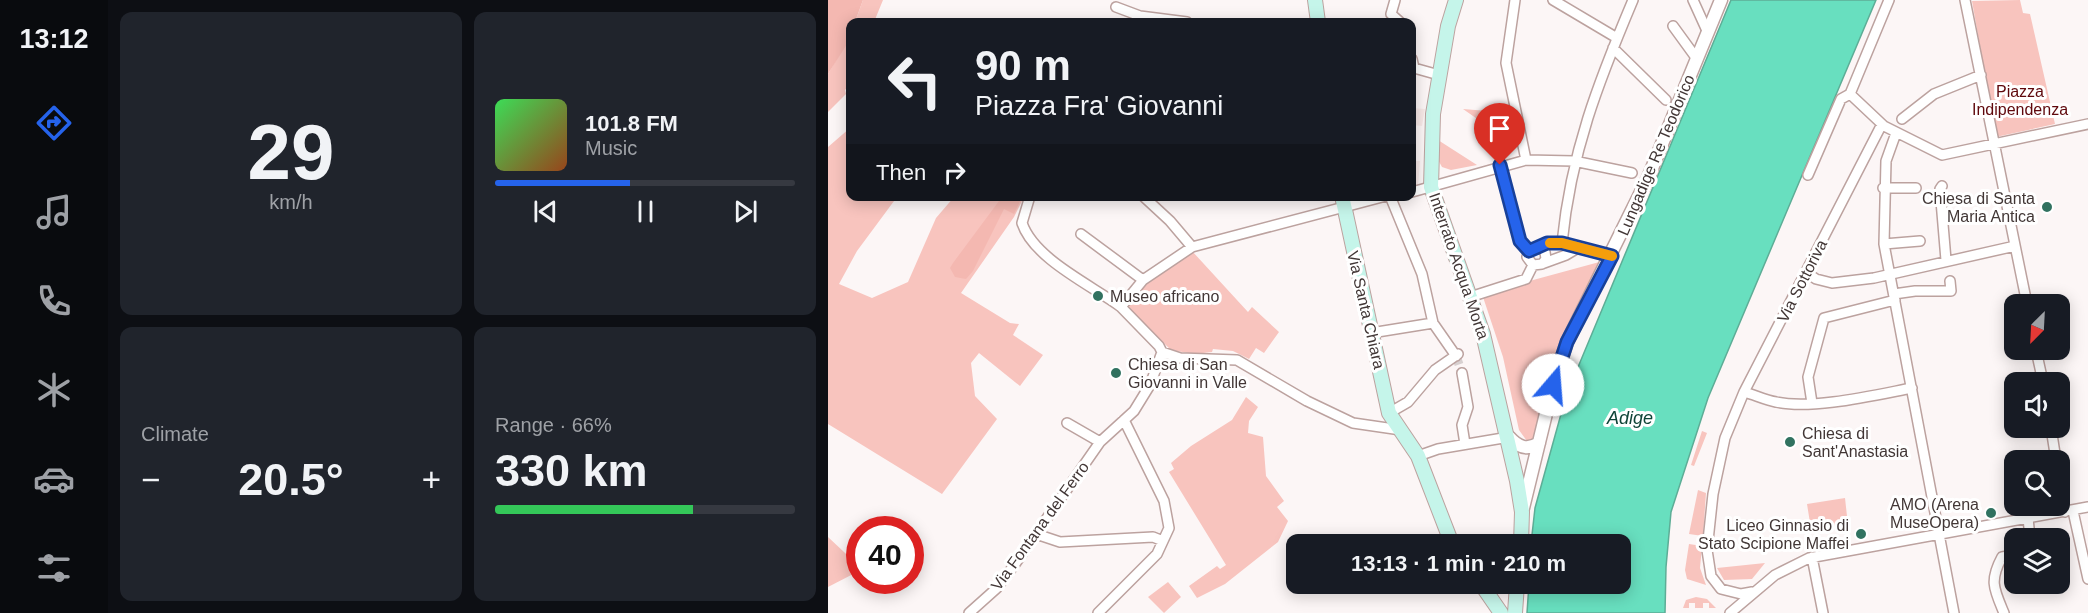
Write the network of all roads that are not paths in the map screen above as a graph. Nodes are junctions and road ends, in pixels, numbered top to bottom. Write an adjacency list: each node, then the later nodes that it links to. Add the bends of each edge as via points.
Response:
1 (1315, 0): 13 (main road)
2 (1395, 0): 14 (street, via 1391,14)
3 (1456, 0): 21 (main road, Interrato Acqua Morta)
4 (1515, 0): 30 (street, via 1506,63)
5 (1553, 0): 17 (street)
6 (1633, 0): 17 (street)
7 (1692, 0): 16 (street)
8 (1720, 0): 16 (street, Lungadige Re Teodorico)
9 (1889, 0): 23 (street)
10 (1965, 0): 22 (street)
11 (1116, 7): 12 (street)
12 (1156, 18)
13 (1317, 18)
14 (1396, 18)
15 (1673, 26): 19 (street)
16 (1708, 33): 19 (street, Lungadige Re Teodorico)
17 (1617, 38): 18 (street)
18 (1613, 48): 24 (street); 31 (street)
19 (1697, 59): 53 (street, Lungadige Re Teodorico)
20 (1416, 69): 21 (street)
21 (1439, 75): 36 (main road, Interrato Acqua Morta, via 1433,114)
22 (1981, 75): 25 (street, via 1934,94); 29 (street)
23 (1850, 94): 26 (street); 34 (street, via 1841,99)
24 (1666, 100)
25 (1902, 119)
26 (1882, 124): 28 (street); 57 (street, Via Sottoriva)
27 (2088, 124): 29 (street)
28 (1896, 133): 29 (street, via 1942,155); 37 (street, via 1886,161)
29 (1994, 145): 48 (street)
30 (1526, 160): 31 (street); 32 (street)
31 (1574, 161): 33 (street); 46 (street)
32 (1500, 165): 36 (street); 52 (street, via 1520,241)
33 (1632, 172)
34 (1808, 175)
35 (1942, 186): 54 (street)
36 (1431, 187): 39 (street); 62 (main road, Interrato Acqua Morta)
37 (1883, 188): 38 (street); 47 (street)
38 (1917, 188)
39 (1416, 191)
40 (1028, 201): 64 (street, via 1022,223 1041,251)
41 (1148, 201): 49 (street)
42 (1392, 201): 65 (street, via 1422,274)
43 (1342, 202): 49 (street, via 1245,235); 66 (main road, Via Santa Chiara)
44 (1081, 234): 59 (street)
45 (1920, 241): 47 (street)
46 (1562, 243): 50 (street); 51 (street)
47 (1884, 244): 58 (street)
48 (2015, 246): 54 (street); 61 (street)
49 (1192, 247): 59 (street)
50 (1539, 247): 52 (street); 55 (street, via 1545,252)
51 (1576, 249): 53 (street); 55 (street)
52 (1529, 251): 56 (street, via 1527,257)
53 (1612, 256): 78 (street, Lungadige Re Teodorico, via 1567,342)
54 (1946, 260): 58 (street)
55 (1544, 263): 56 (street)
56 (1533, 265): 62 (street, via 1526,279)
57 (1807, 273): 58 (street, via 1832,284); 70 (street, Via Sottoriva)
58 (1890, 274): 63 (street)
59 (1143, 280): 64 (street)
60 (1950, 281): 63 (street, via 1951,291 1915,291)
61 (2025, 294)
62 (1470, 297): 76 (main road, Interrato Acqua Morta)
63 (1894, 297): 69 (street); 71 (street, via 1824,318 1808,377)
64 (1120, 307): 67 (street)
65 (1433, 323): 66 (street); 72 (street, via 1457,355 1435,370 1408,402)
66 (1371, 333): 72 (main road, Via Santa Chiara)
67 (1162, 352): 73 (street, Via Fontana del Ferro, via 1146,393); 75 (street, via 1180,358 1237,360 1353,423)
68 (1462, 374): 79 (street, via 1468,406 1462,425)
69 (1912, 388): 71 (street); 88 (street)
70 (1744, 392): 71 (street, via 1777,402); 97 (street, Via Sottoriva, via 1725,438 1707,550 1709,570 1721,589 1741,594)
71 (1812, 403)
72 (1389, 412): 75 (main road)
73 (1124, 420): 77 (street, Via Fontana del Ferro); 92 (street, via 1164,501 1169,528)
74 (1067, 423): 77 (street)
75 (1401, 430): 80 (main road)
76 (1509, 437): 78 (street, via 1521,447); 79 (street); 83 (main road, Interrato Acqua Morta)
77 (1103, 438): 89 (street, Via Fontana del Ferro)
78 (1539, 443): 83 (street, Lungadige Re Teodorico)
79 (1465, 444): 80 (street)
80 (1418, 456): 90 (main road)
81 (2088, 507): 82 (street)
82 (2070, 511)
83 (1522, 512): 91 (main road, Interrato Acqua Morta)
84 (2070, 514): 95 (street)
85 (2040, 516): 86 (street)
86 (2028, 518): 87 (street); 88 (street)
87 (2029, 528)
88 (1937, 533): 93 (street); 105 (street)
89 (1036, 534): 92 (street, via 1060,542 1153,537); 101 (street, Via Fontana del Ferro, via 997,588)
90 (1448, 534)
91 (1521, 534)
92 (1163, 541): 102 (street, via 1157,554)
93 (1812, 557): 97 (street, via 1775,574); 104 (street)
94 (2004, 557): 106 (street, via 1993,574)
95 (2087, 568): 96 (street)
96 (2088, 579)
97 (1752, 592): 103 (street)
98 (1491, 594): 100 (main road)
99 (1513, 594): 100 (main road)
100 (1507, 610)
101 (969, 613)
102 (1098, 613)
103 (1730, 613)
104 (1823, 613)
105 (1954, 613)
106 (2004, 613)

